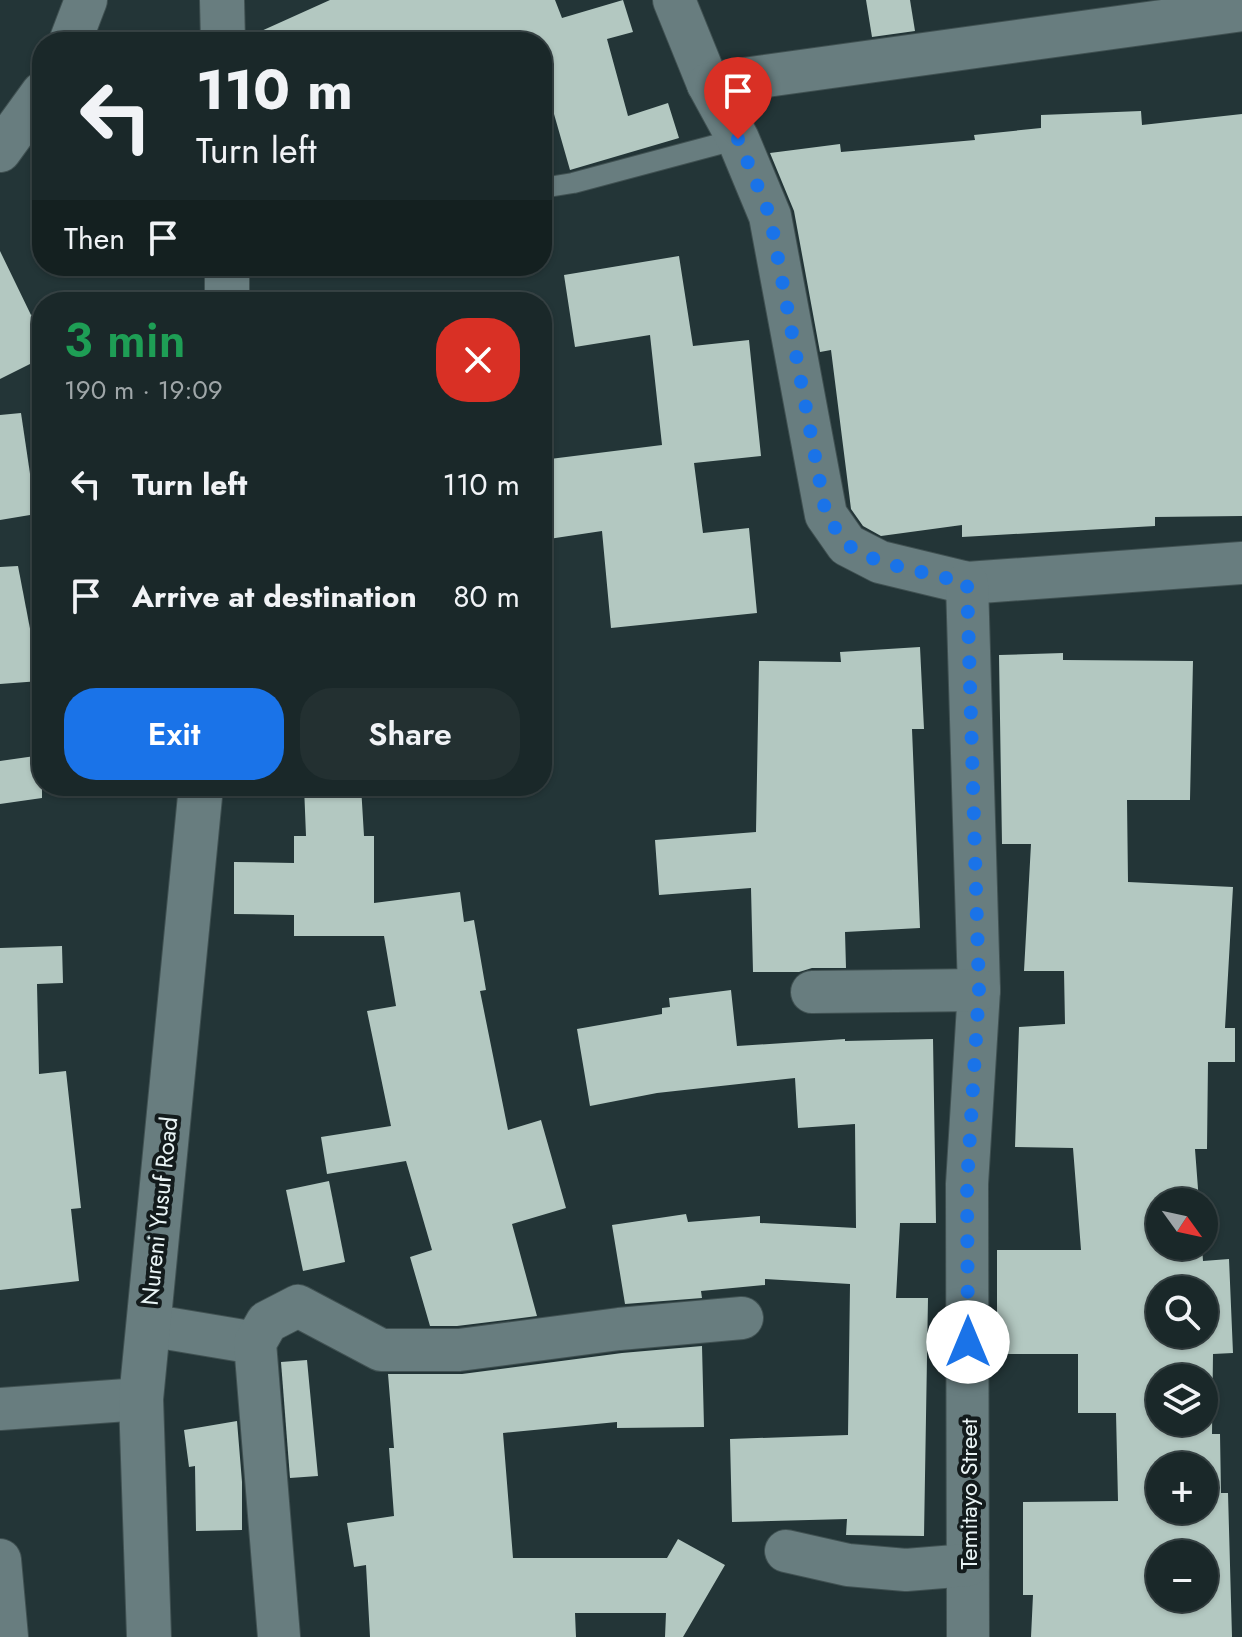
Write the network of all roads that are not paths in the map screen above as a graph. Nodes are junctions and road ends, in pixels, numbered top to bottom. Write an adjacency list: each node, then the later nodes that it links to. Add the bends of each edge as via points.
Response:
1 (86, 0): 5 (street)
2 (222, 0): 6 (street)
3 (674, 0): 7 (street)
4 (1242, 10): 7 (street)
5 (74, 32)
6 (223, 32)
7 (708, 84): 9 (street)
8 (32, 107): 10 (street)
9 (738, 139): 11 (lane); 13 (street, via 770,216 826,515 847,545 880,562)
10 (0, 151)
11 (552, 186)
12 (1242, 563): 13 (street)
13 (967, 583): 15 (street, Temitayo Street)
14 (200, 796): 18 (street, Nureni Yusuf Road)
15 (979, 990): 16 (street); 24 (street, Temitayo Street, via 967,1184)
16 (812, 992)
17 (742, 1318): 19 (street, via 459,1350 381,1350 298,1306 267,1322)
18 (148, 1325): 19 (street); 20 (street, Nureni Yusuf Road)
19 (255, 1343): 27 (street)
20 (141, 1399): 21 (street); 26 (street, Nureni Yusuf Road)
21 (0, 1409)
22 (786, 1551): 24 (street, via 848,1565 906,1570)
23 (0, 1560): 25 (street)
24 (968, 1565): 28 (street, Temitayo Street)
25 (7, 1637)
26 (149, 1637)
27 (279, 1637)
28 (968, 1637)

